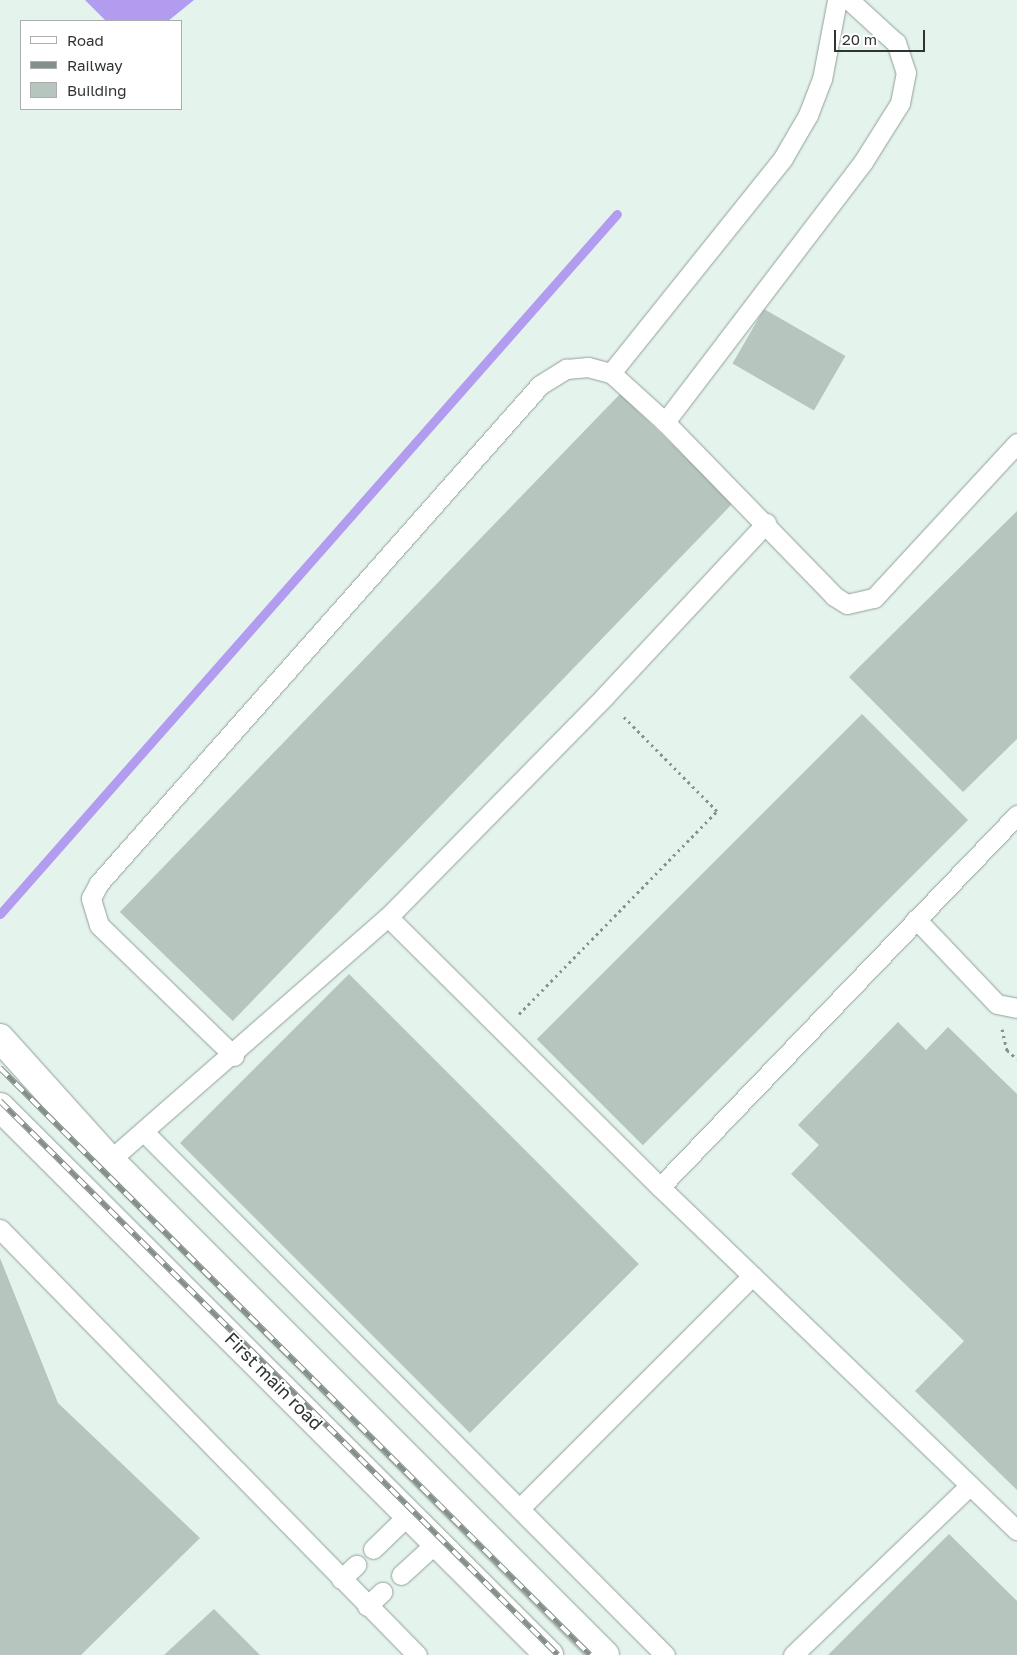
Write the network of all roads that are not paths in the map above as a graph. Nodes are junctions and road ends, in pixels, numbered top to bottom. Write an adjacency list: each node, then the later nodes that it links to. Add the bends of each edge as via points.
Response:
1 (837, 0): 3 (lane, via 822,78 808,115 783,158)
2 (850, 0): 4 (lane, via 896,43 906,73 900,103 863,162)
3 (611, 374): 4 (lane); 12 (lane, via 588,367 566,370 540,384 99,883 91,898 99,924)
4 (666, 422): 6 (lane)
5 (1017, 444): 6 (lane, via 874,598 860,604 847,604 834,596)
6 (766, 523): 8 (lane, via 604,697)
7 (1017, 815): 9 (lane)
8 (388, 917): 12 (lane); 16 (lane)
9 (916, 919): 10 (lane, via 997,1004); 16 (lane)
10 (1017, 1008)
11 (0, 1038): 15 (street)
12 (234, 1056): 14 (lane)
13 (0, 1107): 21 (street, First main road)
14 (145, 1134): 15 (lane); 20 (lane)
15 (110, 1160): 32 (street)
16 (660, 1187): 18 (lane)
17 (0, 1229): 27 (lane)
18 (752, 1276): 19 (lane); 20 (lane)
19 (970, 1485): 22 (lane); 34 (lane)
20 (520, 1508): 33 (lane)
21 (408, 1515): 23 (street, First main road); 24 (lane)
22 (1017, 1530)
23 (436, 1543): 26 (lane); 31 (street, First main road)
24 (373, 1549)
25 (356, 1565): 27 (lane)
26 (402, 1575)
27 (342, 1579): 29 (lane)
28 (382, 1592): 29 (lane)
29 (367, 1606): 30 (lane)
30 (417, 1655)
31 (549, 1655)
32 (605, 1655)
33 (665, 1655)
34 (793, 1655)

